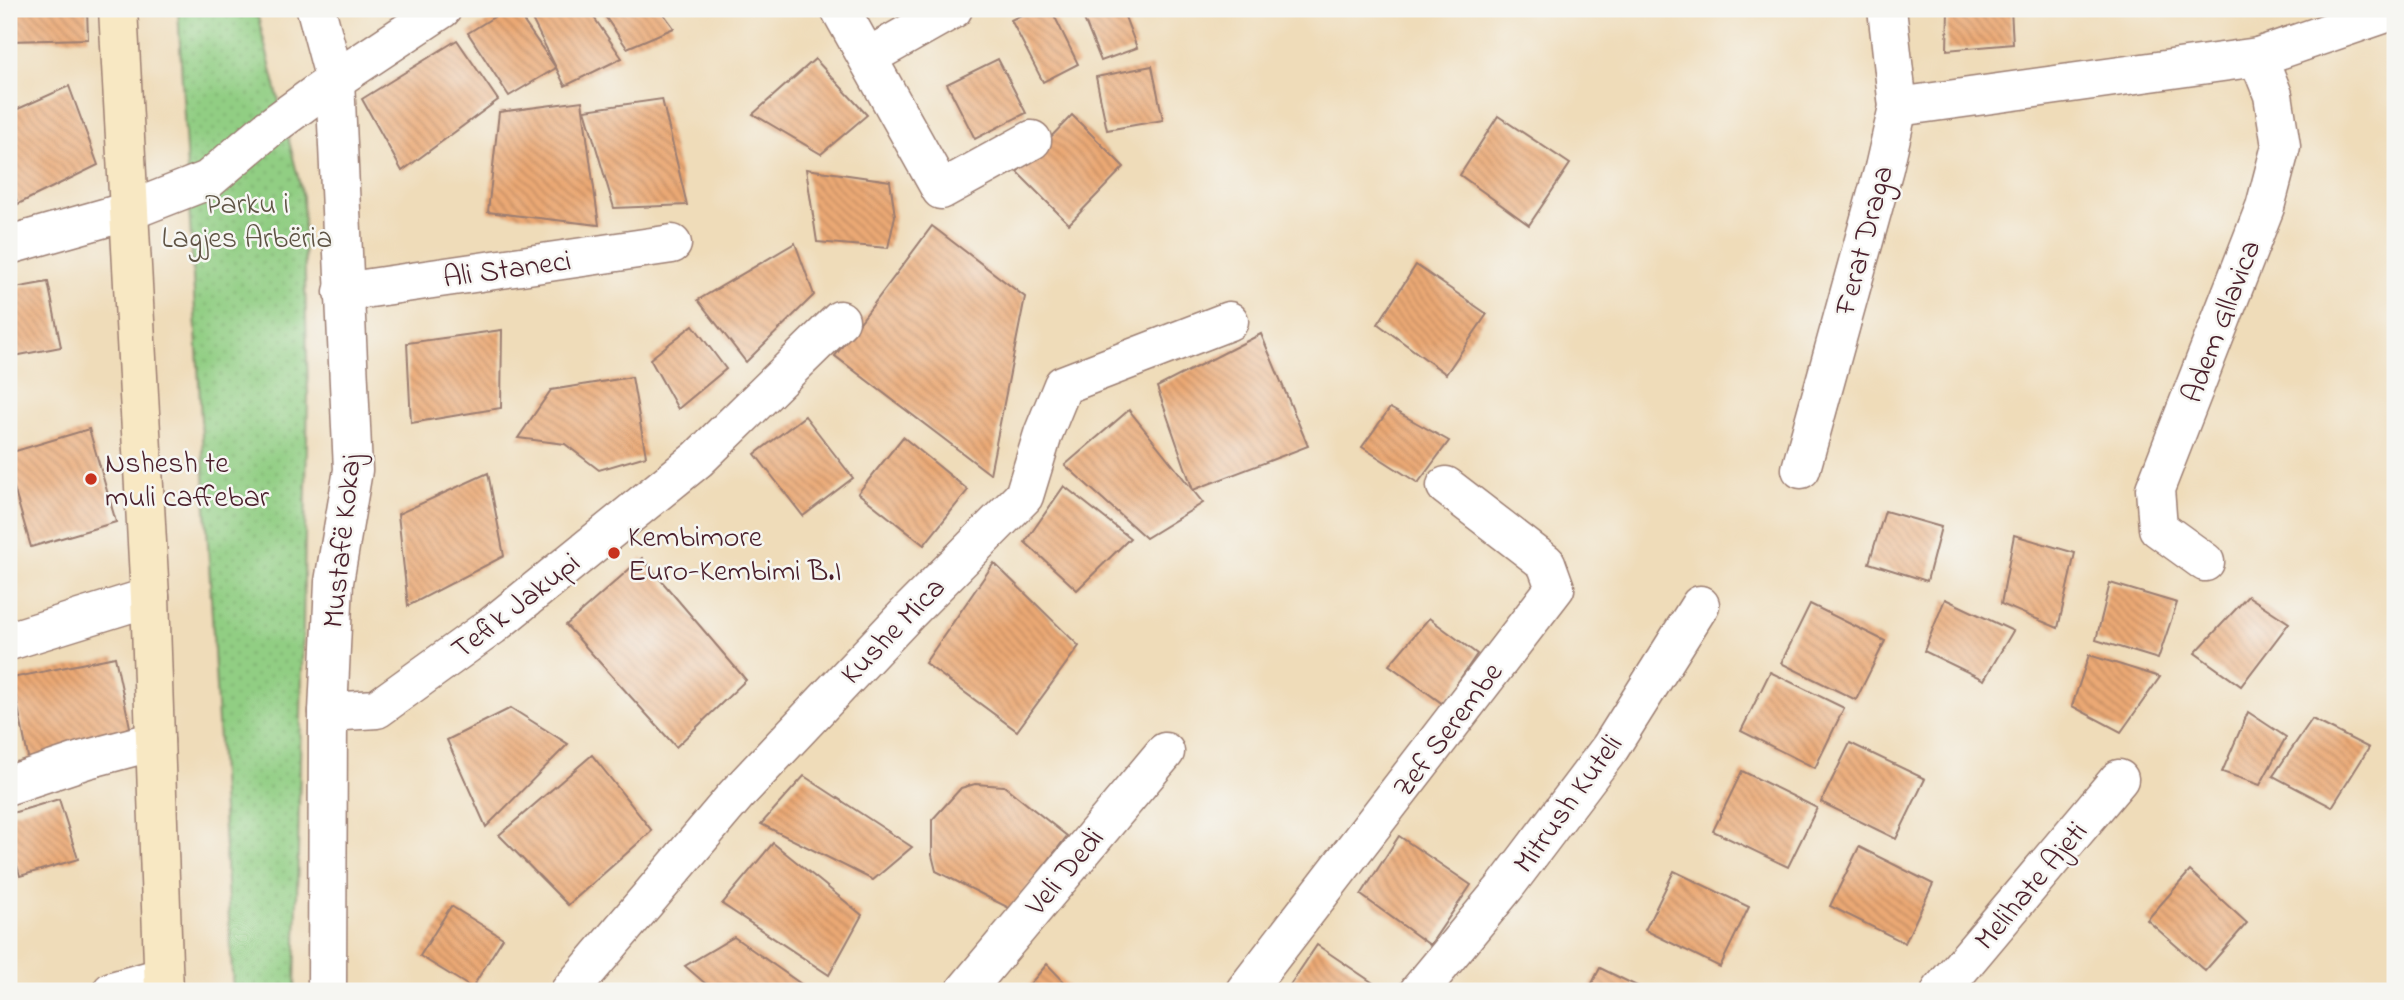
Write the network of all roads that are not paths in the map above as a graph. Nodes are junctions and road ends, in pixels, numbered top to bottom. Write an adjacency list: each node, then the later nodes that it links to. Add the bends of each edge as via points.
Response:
1 (118, 9): 13 (street)
2 (316, 9): 10 (street, Mustafë Kokaj)
3 (442, 9): 10 (street)
4 (840, 9): 8 (street)
5 (953, 9): 8 (street)
6 (1886, 9): 11 (street, Ferat Draga)
7 (2395, 10): 9 (street)
8 (867, 57): 12 (street, via 941,190)
9 (2258, 57): 11 (street); 21 (street, Adem Gllavica, via 2273,95 2281,146 2265,206 2155,489 2158,528)
10 (335, 80): 13 (street, via 208,180); 16 (street, Mustafë Kokaj)
11 (1898, 107): 19 (street, Ferat Draga)
12 (1032, 141)
13 (130, 211): 15 (street); 22 (street)
14 (672, 244): 16 (street, Ali Staneci)
15 (9, 245)
16 (343, 292): 25 (street, Mustafë Kokaj, via 354,470 334,583)
17 (839, 320): 25 (street, Tefik Jakupi, via 698,459 492,626 377,709)
18 (1229, 321): 33 (street, Kushe Mica, via 1063,385 1024,496 736,795)
19 (1801, 469)
20 (1446, 486): 35 (street, Zef Serembe, via 1546,563 1555,588)
21 (2205, 562)
22 (150, 597): 24 (street); 26 (street)
23 (1700, 605): 36 (street, Mitrush Kuteli, via 1610,748)
24 (9, 641)
25 (328, 712): 32 (street, Mustafë Kokaj)
26 (155, 741): 29 (street); 30 (street)
27 (1165, 752): 34 (street, Veli Dedi)
28 (2119, 779): 37 (street, Melihate Ajeti)
29 (9, 785)
30 (163, 984): 31 (street)
31 (112, 991)
32 (327, 991)
33 (570, 991)
34 (965, 991)
35 (1245, 991)
36 (1419, 991)
37 (1941, 991)

